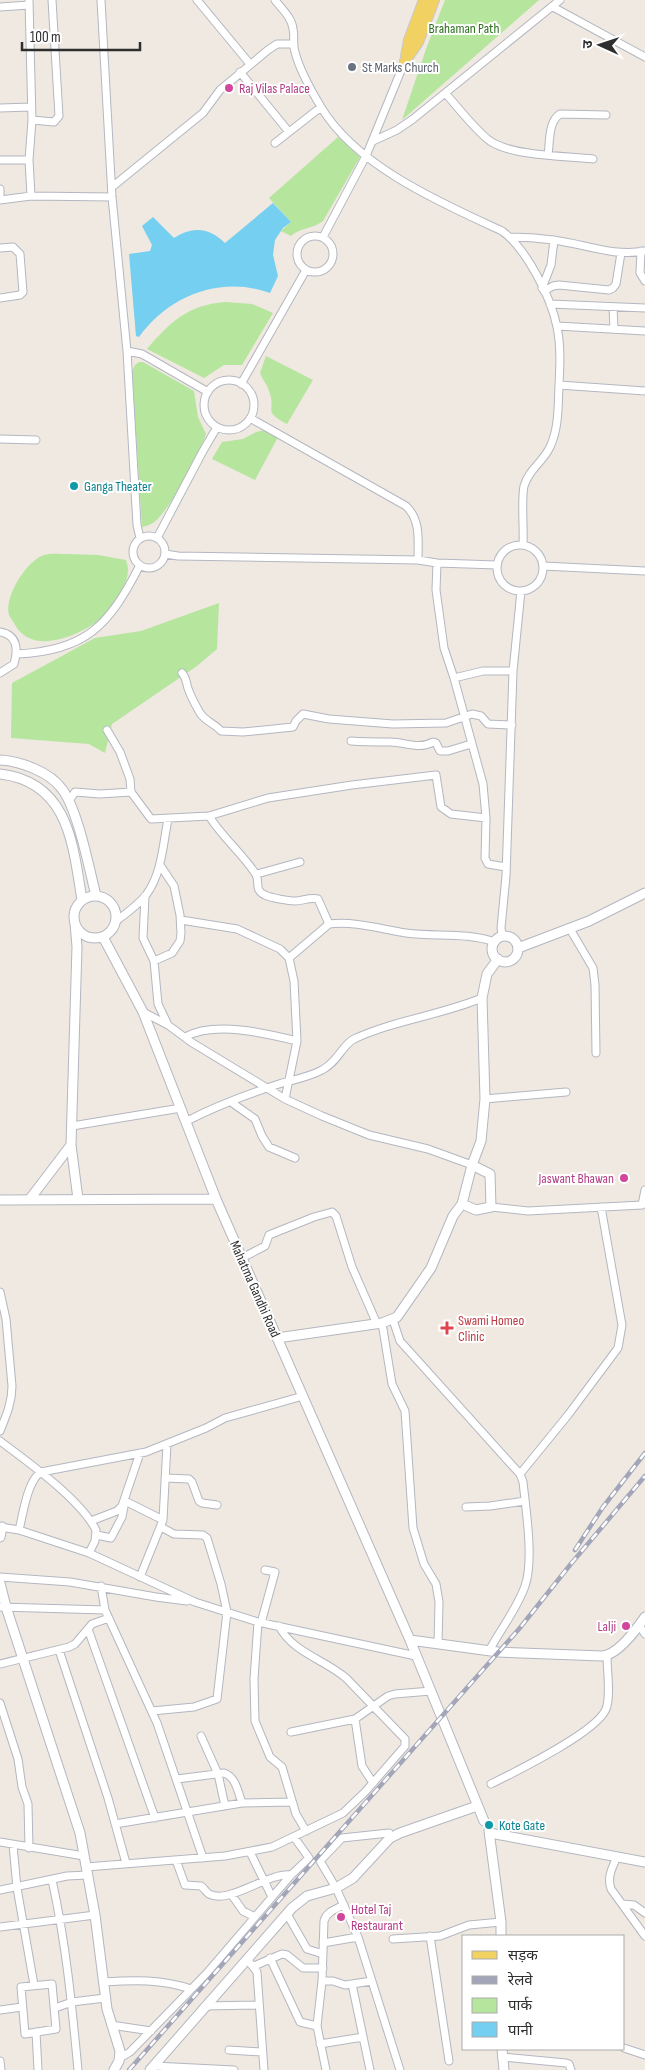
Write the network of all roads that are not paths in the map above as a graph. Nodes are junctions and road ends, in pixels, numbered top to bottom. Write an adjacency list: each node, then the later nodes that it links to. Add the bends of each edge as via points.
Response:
1 (52, 0): 21 (street, via 59,116 54,122)
2 (101, 0): 30 (street)
3 (197, 0): 14 (street)
4 (275, 0): 11 (street, via 293,27)
5 (424, 0): 13 (main road)
6 (434, 0): 13 (main road, via 418,42)
7 (560, 0): 10 (street)
8 (29, 3): 9 (street); 17 (street)
9 (0, 7)
10 (553, 7): 12 (street); 16 (street)
11 (294, 44): 14 (street, via 277,44); 18 (street)
12 (645, 58)
13 (405, 61): 23 (street)
14 (250, 64): 15 (street)
15 (240, 72): 22 (street); 30 (street, via 220,90 203,113)
16 (445, 93): 23 (street, via 397,130); 25 (street, via 488,139 505,148)
17 (31, 107): 19 (street); 21 (street)
18 (321, 107): 22 (street); 26 (street, via 348,141)
19 (0, 108)
20 (606, 115): 25 (street, via 560,114 555,117)
21 (32, 120): 29 (street)
22 (290, 132): 24 (street)
23 (373, 141): 26 (street)
24 (275, 143)
25 (548, 155): 27 (street)
26 (366, 156): 35 (street); 36 (street, via 442,204)
27 (592, 159)
28 (0, 160): 29 (street)
29 (29, 160): 32 (street)
30 (112, 187): 33 (street)
31 (0, 189): 34 (street)
32 (31, 196): 33 (street); 34 (street)
33 (112, 197): 51 (street)
34 (0, 200)
35 (323, 237): 41 (street, via 310,236 299,244 297,258); 41 (street, via 332,248 331,262 320,271)
36 (510, 237): 37 (street); 43 (street)
37 (554, 240): 40 (street); 43 (street)
38 (0, 248): 44 (street, via 13,247 20,254 24,286 20,294)
39 (643, 251): 40 (street); 42 (street, via 640,273)
40 (621, 253): 43 (street, via 616,284 609,290 559,285)
41 (306, 270): 52 (street)
42 (645, 281)
43 (543, 290): 45 (street)
44 (0, 298)
45 (550, 304): 46 (street); 48 (street)
46 (614, 307): 47 (street); 49 (street)
47 (645, 308)
48 (557, 326): 49 (street); 53 (street)
49 (614, 330): 50 (street)
50 (645, 331)
51 (128, 351): 55 (street, via 142,354); 60 (street)
52 (241, 384): 55 (street, via 225,381 217,383); 56 (street, via 253,399 254,409)
53 (559, 386): 54 (street); 62 (street, via 557,422 550,447 533,468 524,487)
54 (645, 391)
55 (208, 392): 57 (street, via 204,401 205,412)
56 (250, 418): 57 (street, via 235,430); 64 (street, via 406,506 417,523)
57 (217, 427): 61 (street)
58 (0, 439): 59 (street)
59 (36, 440)
60 (140, 538): 61 (street); 68 (street, via 132,551)
61 (157, 538): 63 (street, via 164,546)
62 (523, 545): 66 (street, via 508,548 500,555); 67 (street, via 537,552)
63 (165, 554): 64 (street); 68 (street, via 159,565)
64 (418, 560): 65 (street)
65 (437, 563): 66 (street); 76 (street, via 441,636)
66 (497, 565): 70 (street, via 503,584)
67 (543, 566): 69 (street); 70 (street, via 535,585)
68 (139, 567): 72 (street, via 107,620 86,638)
69 (645, 571)
70 (521, 591): 73 (street)
71 (0, 632): 72 (street, via 13,639)
72 (17, 654): 75 (street, via 14,664)
73 (513, 671): 76 (street, via 483,671); 78 (street)
74 (182, 672): 77 (street, via 203,717 221,731 293,727 303,714 393,724 446,723)
75 (0, 673)
76 (454, 678): 77 (street)
77 (464, 719): 78 (street, via 472,714 481,716 488,724); 81 (street)
78 (512, 725): 91 (street)
79 (107, 730): 84 (street, via 120,752)
80 (351, 741): 81 (street, via 415,746 433,742 440,751)
81 (471, 744): 87 (street, via 481,774)
82 (0, 760): 85 (street, via 34,769 52,779)
83 (0, 774): 96 (street, via 34,783 60,811 70,835)
84 (132, 792): 85 (street, via 75,792); 88 (street, via 151,819)
85 (70, 800): 94 (street)
86 (209, 816): 87 (street, via 268,798 436,775 441,807 451,814); 88 (street); 92 (street, via 216,829)
87 (486, 818): 91 (street, via 485,858 488,864)
88 (168, 820): 90 (street)
89 (300, 862): 92 (street)
90 (160, 865): 95 (street); 97 (street, via 174,886)
91 (506, 867): 102 (street)
92 (257, 874): 100 (street, via 257,887 267,896 296,901 318,898)
93 (645, 894): 101 (street)
94 (96, 896): 96 (street); 98 (street, via 110,902 116,910)
95 (145, 896): 98 (street); 108 (street, via 143,938)
96 (82, 900): 99 (street, via 76,908)
97 (181, 920): 106 (street, via 237,929 280,948); 108 (street, via 180,941 172,954)
98 (116, 921): 103 (street, via 112,930)
99 (75, 923): 103 (street, via 88,937); 123 (street)
100 (329, 924): 104 (street, via 350,923 405,933 474,936); 106 (street)
101 (570, 929): 105 (street); 114 (street, via 593,968)
102 (502, 935): 104 (street); 105 (street, via 516,941)
103 (103, 937): 110 (street, Mahatma Gandhi Road)
104 (494, 942): 107 (street, via 492,948)
105 (518, 948): 107 (street, via 514,959 503,962)
106 (289, 958): 113 (street, via 294,980)
107 (498, 959): 109 (street, via 487,974)
108 (154, 961): 111 (street, via 158,1004)
109 (482, 998): 115 (street, via 353,1039 339,1057 322,1070); 119 (street)
110 (143, 1012): 111 (street); 121 (street, Mahatma Gandhi Road)
111 (168, 1025): 112 (street)
112 (185, 1037): 113 (street, via 199,1030 248,1030); 116 (street)
113 (297, 1041): 115 (street)
114 (596, 1053)
115 (287, 1082): 116 (street); 118 (street)
116 (269, 1088): 118 (street); 120 (street)
117 (566, 1092): 119 (street)
118 (285, 1099): 126 (street, via 369,1135 428,1149)
119 (485, 1100): 126 (street, via 482,1141)
120 (230, 1102): 122 (street); 125 (street, via 255,1119 269,1147)
121 (181, 1108): 122 (street, Mahatma Gandhi Road); 123 (street)
122 (187, 1121): 129 (street, Mahatma Gandhi Road)
123 (72, 1126): 124 (street)
124 (71, 1145): 128 (street); 131 (street)
125 (295, 1158)
126 (472, 1165): 132 (street); 133 (street, via 490,1174)
127 (645, 1190): 134 (street, via 642,1205)
128 (78, 1199): 129 (street); 131 (street)
129 (216, 1199): 135 (street, Mahatma Gandhi Road)
130 (0, 1200): 131 (street)
131 (29, 1200)
132 (462, 1204): 133 (street, via 476,1210); 137 (street, via 453,1216 432,1268)
133 (491, 1207): 134 (street, via 528,1211)
134 (601, 1207): 146 (street, via 622,1325 618,1348)
135 (242, 1258): 138 (street, via 265,1246 269,1235 332,1212 352,1267); 139 (street, Mahatma Gandhi Road)
136 (0, 1292): 141 (street, via 8,1328 12,1397)
137 (393, 1320): 138 (street); 146 (street, via 400,1341)
138 (380, 1323): 139 (street); 175 (street, via 392,1384 405,1411 413,1528 424,1564 436,1584)
139 (277, 1338): 140 (street, Mahatma Gandhi Road)
140 (302, 1396): 143 (street, via 225,1418); 174 (street, Mahatma Gandhi Road)
141 (0, 1431)
142 (1, 1443): 145 (street)
143 (167, 1444): 144 (street); 147 (street)
144 (140, 1453): 145 (street); 148 (street)
145 (41, 1472): 152 (street); 155 (street, via 30,1488)
146 (520, 1474): 149 (street)
147 (165, 1478): 150 (street, via 189,1479 202,1504); 153 (street)
148 (125, 1501): 152 (street, via 117,1511); 153 (street); 156 (street, via 122,1517 110,1538)
149 (525, 1501): 151 (street); 177 (street, via 528,1573 525,1586)
150 (217, 1505)
151 (466, 1508)
152 (91, 1520): 156 (street)
153 (162, 1524): 161 (street); 167 (street, via 174,1534 207,1538 222,1584)
154 (1, 1527): 155 (street); 157 (street)
155 (19, 1530): 158 (street)
156 (97, 1535): 158 (street)
157 (0, 1537)
158 (89, 1552): 161 (street)
159 (265, 1570): 170 (street, via 274,1572)
160 (0, 1577): 163 (street)
161 (140, 1577): 164 (street)
162 (0, 1583): 165 (street)
163 (101, 1586): 164 (street, via 156,1598); 166 (street)
164 (195, 1602): 167 (street)
165 (3, 1607): 166 (street); 180 (street)
166 (105, 1610): 168 (street)
167 (226, 1612): 170 (street); 185 (street, via 216,1699 194,1707)
168 (109, 1618): 172 (street, via 92,1624); 185 (street)
169 (642, 1621): 173 (street); 179 (street)
170 (260, 1622): 171 (street); 193 (street, via 254,1679 255,1721 270,1757 282,1767)
171 (279, 1626): 178 (street); 184 (street, via 291,1643 339,1672)
172 (88, 1629): 176 (street, via 75,1644); 198 (street)
173 (645, 1634)
174 (410, 1640): 175 (street); 178 (street, Mahatma Gandhi Road)
175 (438, 1644): 177 (street)
176 (59, 1650): 180 (street); 200 (street)
177 (489, 1651): 179 (street)
178 (416, 1656): 182 (street, Mahatma Gandhi Road)
179 (607, 1656): 192 (street, via 607,1703 601,1718 546,1757)
180 (23, 1658): 181 (street); 208 (street, via 76,1819)
181 (0, 1664)
182 (431, 1691): 184 (street, via 395,1694); 196 (street, Mahatma Gandhi Road)
183 (0, 1703): 206 (street, via 28,1804)
184 (373, 1706): 186 (street); 191 (street, via 406,1742)
185 (152, 1711): 190 (street)
186 (355, 1719): 187 (street); 191 (street, via 362,1766)
187 (291, 1732)
188 (201, 1736): 189 (street)
189 (218, 1774): 190 (street); 194 (street, via 229,1774 234,1779); 195 (street)
190 (177, 1779): 197 (street)
191 (373, 1783): 201 (street, via 343,1813)
192 (491, 1784)
193 (292, 1802): 194 (street); 201 (street)
194 (242, 1803): 195 (street)
195 (225, 1806): 197 (street)
196 (477, 1806): 199 (street, Mahatma Gandhi Road); 219 (street, via 390,1838 353,1878)
197 (188, 1812): 198 (street); 210 (street)
198 (155, 1818): 200 (street)
199 (484, 1822)
200 (116, 1824): 213 (street)
201 (306, 1832): 203 (street)
202 (389, 1833): 219 (street, via 350,1836 333,1846 320,1861)
203 (294, 1837): 207 (street); 215 (street, via 309,1858)
204 (1, 1843): 205 (street)
205 (13, 1845): 206 (street); 218 (street)
206 (29, 1848): 208 (street)
207 (250, 1852): 210 (street); 217 (street)
208 (84, 1856): 214 (street)
209 (617, 1857): 212 (street); 223 (street, via 609,1882); 230 (street, via 489,1832)
210 (203, 1858): 211 (street)
211 (176, 1860): 213 (street); 221 (street, via 185,1885 200,1886 215,1896)
212 (645, 1862)
213 (126, 1863): 214 (street)
214 (87, 1871): 216 (street); 227 (street)
215 (291, 1875): 217 (street, via 280,1874); 222 (street)
216 (52, 1880): 218 (street); 229 (street)
217 (263, 1882): 221 (street); 222 (street)
218 (17, 1888): 220 (street); 231 (street)
219 (336, 1888): 224 (street); 226 (street, via 307,1896)
220 (0, 1890)
221 (231, 1894): 228 (street, via 243,1911)
222 (272, 1897): 228 (street)
223 (622, 1904): 225 (street, via 634,1905); 236 (street)
224 (344, 1905): 234 (street); 238 (street, via 325,1916)
225 (645, 1913)
226 (287, 1914): 239 (street, via 307,1949); 241 (street)
227 (95, 1915): 229 (street); 246 (street)
228 (255, 1917): 249 (street)
229 (60, 1918): 231 (street); 251 (street)
230 (500, 1922): 233 (street); 235 (street, via 469,1925 450,1933)
231 (22, 1924): 232 (street); 248 (street)
232 (0, 1927)
233 (501, 1935)
234 (358, 1936): 238 (street); 245 (street)
235 (430, 1936): 237 (street); 270 (street)
236 (645, 1936)
237 (393, 1939)
238 (323, 1943): 239 (street)
239 (323, 1954): 243 (street)
240 (270, 1958): 242 (street); 243 (street, via 282,1954 303,1968); 258 (street, via 300,2022)
241 (247, 1959): 242 (street); 253 (street)
242 (254, 1966): 252 (street)
243 (322, 1968): 244 (street)
244 (322, 1981): 247 (street); 258 (street)
245 (372, 1981): 247 (street); 281 (street)
246 (103, 1982): 249 (street, via 152,1980); 250 (street)
247 (352, 1984): 261 (street)
248 (34, 1985): 254 (street, via 21,1987); 255 (street, via 52,1984)
249 (191, 1989): 259 (street)
250 (105, 1998): 251 (street); 257 (street)
251 (72, 2002): 255 (street); 275 (street)
252 (258, 2005): 253 (street); 265 (street)
253 (205, 2006): 271 (street)
254 (22, 2007): 256 (street); 260 (street, via 25,2034)
255 (55, 2008): 260 (street, via 56,2029)
256 (0, 2010)
257 (111, 2025): 259 (street); 268 (street)
258 (317, 2026): 262 (street)
259 (151, 2031): 268 (street)
260 (36, 2032): 274 (street)
261 (363, 2037): 262 (street); 280 (street)
262 (320, 2044): 279 (street)
263 (625, 2048): 267 (street)
264 (229, 2050): 265 (street)
265 (262, 2052): 278 (street)
266 (502, 2053): 282 (street); 283 (street, via 566,2063)
267 (645, 2055)
268 (120, 2058): 276 (street)
269 (0, 2060): 273 (street)
270 (449, 2060)
271 (152, 2068): 272 (street)
272 (192, 2069): 277 (street)
273 (1, 2070)
274 (38, 2070)
275 (78, 2070)
276 (114, 2070)
277 (234, 2070)
278 (264, 2070)
279 (326, 2070)
280 (370, 2070)
281 (400, 2070)
282 (504, 2070)
283 (571, 2070)

